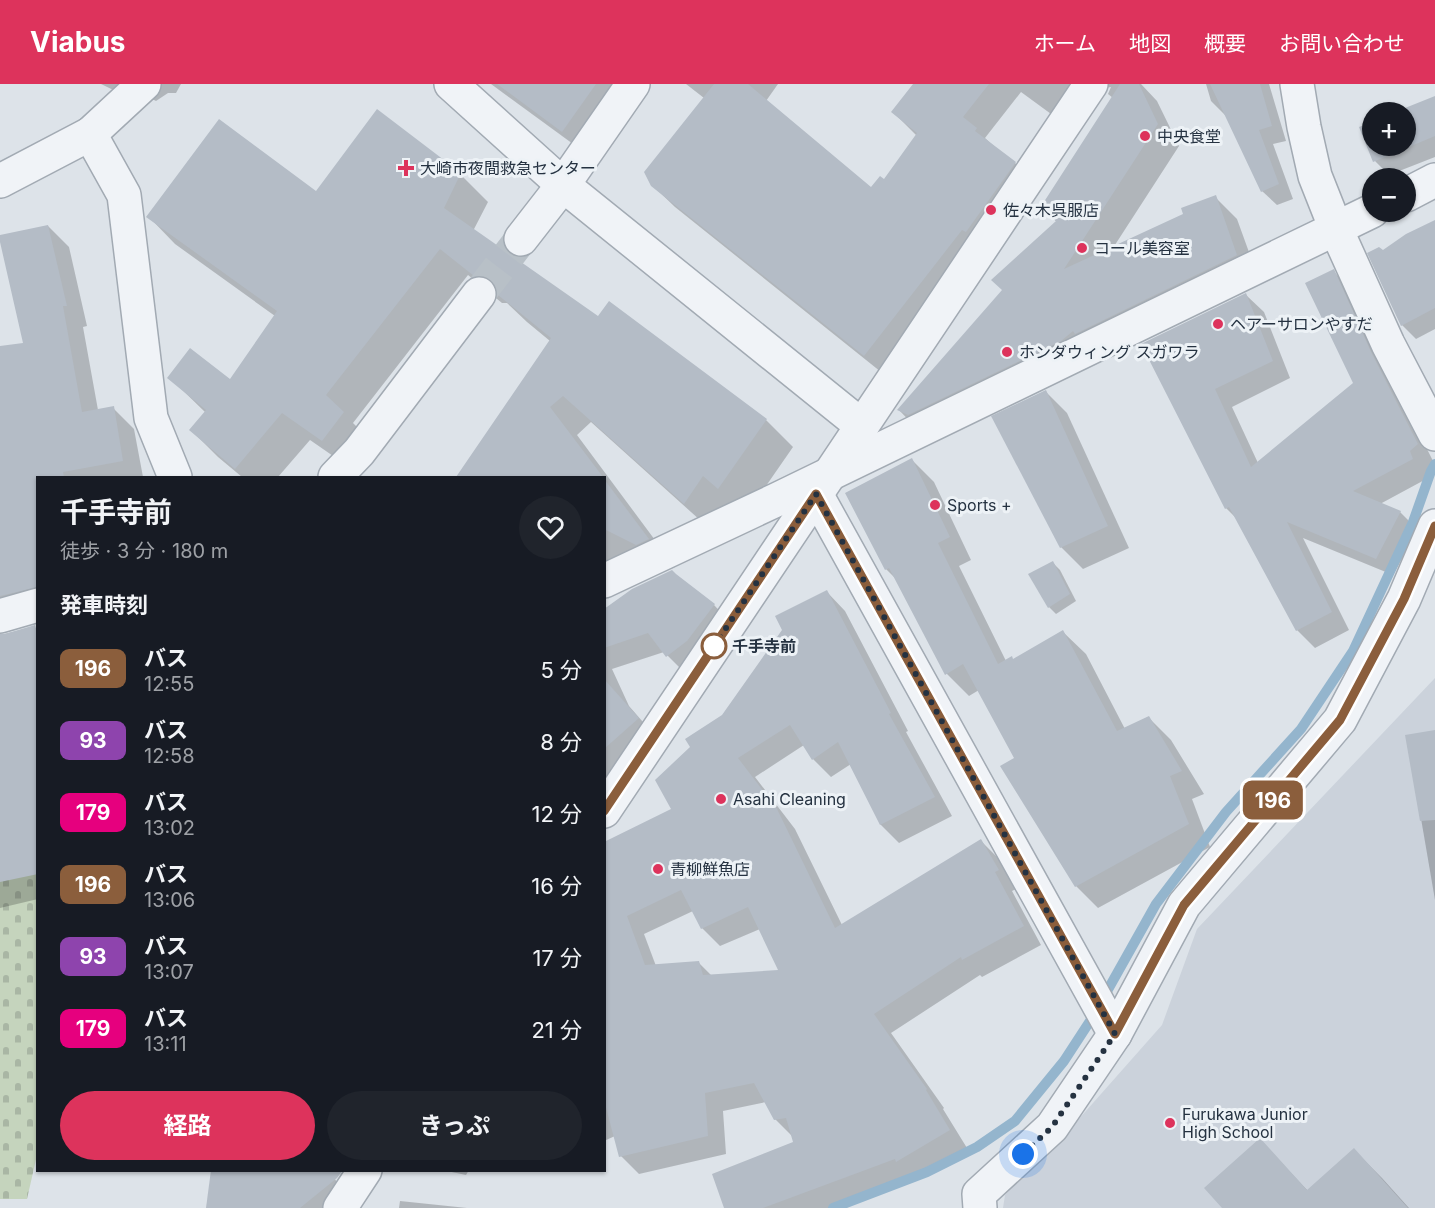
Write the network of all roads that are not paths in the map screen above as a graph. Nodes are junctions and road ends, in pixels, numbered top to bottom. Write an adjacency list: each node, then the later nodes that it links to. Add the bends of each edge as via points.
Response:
1 (144, 84): 6 (street)
2 (451, 84): 9 (street)
3 (633, 84): 9 (street)
4 (1091, 84): 15 (street)
5 (1297, 84): 12 (street, via 1316,176)
6 (90, 135): 8 (street); 17 (street, via 124,195 151,418)
7 (1435, 180): 10 (street)
8 (0, 181)
9 (563, 185): 13 (street); 15 (street)
10 (1416, 190)
11 (1362, 216): 12 (street)
12 (1336, 229): 16 (street, via 1388,344); 19 (street)
13 (521, 239)
14 (479, 294): 18 (street, via 359,452)
15 (862, 426): 19 (street)
16 (1435, 434)
17 (175, 476)
18 (336, 476)
19 (823, 484): 21 (street, via 776,500); 24 (street); 25 (street)
20 (1435, 526): 25 (street, via 1404,599 1340,720 1184,905)
21 (606, 580)
22 (36, 606): 23 (street)
23 (0, 616)
24 (606, 808)
25 (1110, 1026): 28 (street, via 1052,1127 979,1194)
26 (364, 1172): 27 (street)
27 (340, 1208)
28 (980, 1208)

